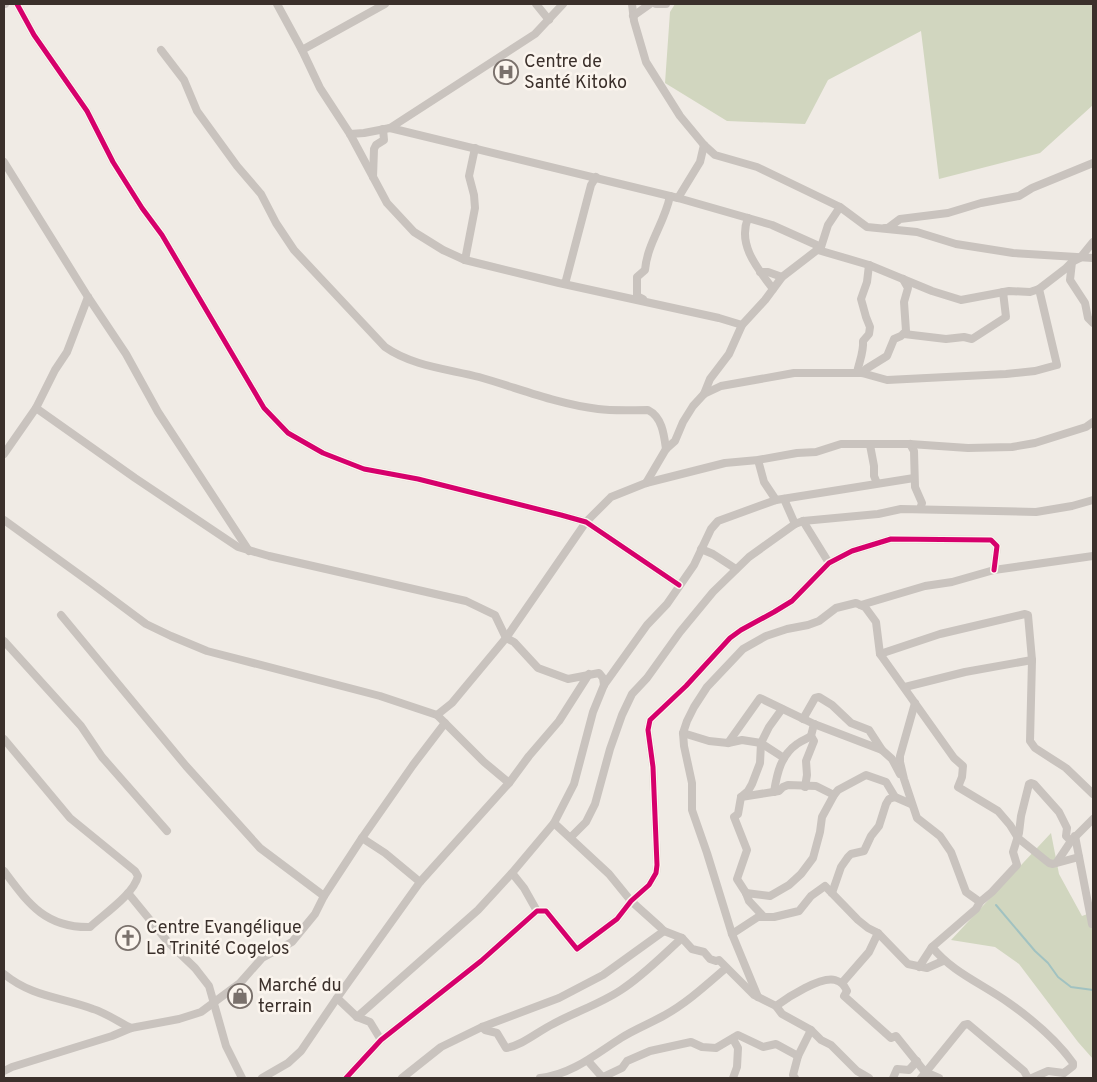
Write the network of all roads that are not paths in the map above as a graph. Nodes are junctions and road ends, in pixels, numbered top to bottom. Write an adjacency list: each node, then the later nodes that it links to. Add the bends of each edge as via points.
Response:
1 (17, 4): 64 (street, via 34,35 87,111 113,162 162,235 264,408 288,433 323,453 364,469 418,479)
2 (277, 4): 13 (street)
3 (385, 4): 13 (street)
4 (536, 4): 11 (street)
5 (562, 4): 11 (street)
6 (632, 4): 10 (street)
7 (650, 4): 10 (street)
8 (656, 4): 9 (street)
9 (666, 4)
10 (633, 16): 16 (street, via 646,62 680,116)
11 (549, 20): 14 (street, via 518,47)
12 (161, 50): 53 (street, via 184,80 198,112 261,194 294,250 385,347 411,361 563,402 599,409 648,410 658,418)
13 (302, 50): 15 (street, via 320,88)
14 (387, 128): 15 (street); 17 (street); 21 (street, via 384,140 374,149)
15 (350, 134): 21 (street)
16 (704, 146): 22 (street, via 700,162); 23 (street, via 716,155 758,167)
17 (475, 148): 20 (street); 30 (street, via 469,176 475,208)
18 (4, 162): 40 (street)
19 (1093, 164): 25 (street, via 1019,196 981,203 948,214 900,219 888,228)
20 (596, 177): 22 (street); 36 (street, via 591,185)
21 (373, 178): 30 (street, via 387,203 414,232)
22 (674, 197): 24 (street); 41 (street, via 646,257 645,270 637,277 637,296)
23 (840, 207): 25 (street); 27 (street)
24 (748, 218): 27 (street, via 772,225); 33 (street, via 744,228 748,251)
25 (867, 227): 28 (street, via 917,232 956,244 1013,253)
26 (1093, 242): 28 (street)
27 (819, 248): 32 (street); 34 (street)
28 (1080, 258): 29 (street); 31 (street)
29 (1093, 258)
30 (465, 260): 36 (street)
31 (1072, 262): 38 (street); 42 (street, via 1070,280)
32 (869, 265): 35 (street); 45 (street, via 861,298 870,326 863,341)
33 (760, 272): 34 (street); 37 (street)
34 (782, 277): 37 (street)
35 (901, 278): 39 (street, via 961,300); 44 (street, via 908,288 904,302)
36 (566, 284): 41 (street)
37 (773, 289): 43 (street)
38 (1039, 289): 39 (street); 45 (street, via 1056,365 1006,374 887,380)
39 (1003, 292): 44 (street, via 1006,317 972,339)
40 (88, 297): 49 (street, via 67,352); 67 (street, via 126,354 158,412)
41 (646, 302): 43 (street)
42 (1093, 323)
43 (742, 325): 46 (street, via 729,354)
44 (904, 334): 45 (street, via 894,339 887,356)
45 (860, 373): 47 (street, via 794,373)
46 (710, 379): 47 (street); 48 (street)
47 (721, 386): 48 (street)
48 (704, 394): 53 (street, via 683,422 675,441)
49 (36, 408): 54 (street); 67 (street, via 238,547)
50 (1093, 422): 51 (street, via 1044,440 1012,447)
51 (910, 444): 52 (street); 56 (street, via 914,452)
52 (870, 445): 55 (street, via 841,444 816,452); 58 (street)
53 (666, 449): 57 (street)
54 (4, 454)
55 (758, 460): 57 (street, via 725,462); 59 (street, via 764,482)
56 (914, 478): 58 (street); 61 (street, via 922,503)
57 (646, 483): 64 (street, via 611,497)
58 (877, 484): 59 (street)
59 (780, 499): 65 (street); 66 (street, via 718,521)
60 (1093, 500): 61 (street, via 1036,512)
61 (920, 509): 63 (street)
62 (4, 520): 84 (street, via 146,624 171,636 207,652 380,696)
63 (803, 521): 65 (street); 69 (street)
64 (586, 522): 72 (street); 75 (street)
65 (795, 524): 70 (street)
66 (702, 549): 70 (street); 72 (street)
67 (250, 551): 75 (street, via 466,601 496,615)
68 (1093, 556): 71 (street)
69 (829, 563): 71 (street, via 852,551 891,539 991,540 997,546); 120 (street, via 792,601 730,638 650,720 657,864 649,885)
70 (736, 569): 107 (street, via 713,592 632,694 610,749 595,804 586,822)
71 (994, 570): 73 (street)
72 (679, 585): 80 (street)
73 (861, 605): 77 (street, via 876,622); 88 (street, via 856,603 836,608 819,620 766,636 743,649 707,687 690,714)
74 (61, 615): 119 (street, via 186,766 260,848)
75 (506, 638): 79 (street, via 514,642 538,668 568,679); 84 (street, via 452,703)
76 (4, 641): 106 (street, via 81,726 102,757)
77 (880, 654): 78 (street, via 940,634 1026,614); 81 (street)
78 (1032, 660): 81 (street); 100 (street, via 1030,741 1066,768)
79 (589, 674): 80 (street, via 599,673); 96 (street, via 559,721)
80 (604, 685): 105 (street, via 593,712 574,784)
81 (904, 687): 82 (street)
82 (915, 703): 95 (street, via 900,756); 109 (street, via 963,766 958,787 998,811)
83 (782, 709): 85 (street); 91 (street, via 759,698); 92 (street)
84 (437, 715): 86 (street)
85 (803, 719): 87 (street); 93 (street, via 815,698 819,698 838,709 851,723 869,730)
86 (445, 723): 96 (street); 108 (street)
87 (814, 724): 89 (street); 93 (street)
88 (683, 733): 91 (street); 127 (street, via 692,783 692,810)
89 (811, 736): 94 (street, via 795,745); 97 (street, via 814,741 806,761)
90 (4, 739): 116 (street, via 70,818 135,871 137,881)
91 (728, 743): 92 (street, via 742,740)
92 (761, 743): 94 (street); 101 (street, via 760,764 748,791)
93 (882, 750): 95 (street)
94 (784, 758): 98 (street)
95 (904, 779): 103 (street)
96 (509, 783): 115 (street)
97 (805, 787): 98 (street, via 788,786); 99 (street, via 816,786)
98 (774, 792): 101 (street)
99 (834, 794): 102 (street, via 866,775 886,782); 117 (street, via 822,817 813,858 806,870 770,896)
100 (1093, 794)
101 (741, 797): 117 (street, via 738,814 734,817 746,850 736,879)
102 (895, 797): 103 (street); 118 (street, via 886,804 879,826 864,851 851,854 841,867)
103 (911, 804): 121 (street, via 921,823 940,836 951,852 966,892)
104 (1093, 819): 110 (street)
105 (554, 823): 107 (street); 114 (street)
106 (167, 831)
107 (571, 837): 120 (street)
108 (362, 838): 115 (street); 119 (street)
109 (1018, 838): 110 (street, via 1023,803 1031,783 1059,812 1066,836); 112 (street, via 1050,863); 121 (street, via 1013,852 1017,865)
110 (1073, 838): 111 (street); 112 (street)
111 (1079, 857): 112 (street); 124 (street)
112 (1057, 862)
113 (4, 871): 116 (street, via 28,903 41,914 74,928 90,927)
114 (512, 873): 122 (street); 139 (street, via 478,910)
115 (420, 882): 136 (street)
116 (128, 893): 137 (street, via 168,942 195,968 209,986)
117 (746, 893): 123 (street, via 748,901)
118 (832, 893): 123 (street, via 824,887 811,896 799,911 774,917); 126 (street, via 858,920)
119 (324, 896): 137 (street, via 315,914 292,942 262,958 240,983)
120 (631, 901): 122 (street, via 617,919 577,949 546,911); 125 (street)
121 (980, 902): 129 (street)
122 (537, 911): 144 (street, via 481,961)
123 (763, 916): 127 (street)
124 (1092, 924)
125 (664, 931): 128 (street); 140 (street, via 602,975 559,998)
126 (878, 933): 131 (street, via 908,964); 134 (street, via 870,950)
127 (732, 934): 135 (street)
128 (682, 938): 132 (street, via 692,949 719,960); 140 (street, via 620,991 514,1047 506,1048 497,1033)
129 (932, 947): 130 (street); 131 (street)
130 (943, 960): 131 (street, via 928,967); 163 (street, via 1010,1003 1050,1036 1073,1063 1064,1073 1048,1071)
131 (919, 967)
132 (726, 968): 135 (street); 146 (street, via 667,1014 622,1037)
133 (4, 974): 141 (street, via 14,983 43,996 96,1010)
134 (842, 983): 138 (street, via 831,979 810,986); 147 (street, via 847,991 844,996 891,1038 896,1036)
135 (758, 997): 138 (street)
136 (337, 998): 139 (street); 152 (street, via 301,1051)
137 (214, 1002): 141 (street, via 201,1012 179,1019); 151 (street, via 226,1046)
138 (776, 1006): 142 (street, via 782,1014)
139 (357, 1017): 144 (street, via 370,1022)
140 (482, 1027): 154 (street, via 441,1047)
141 (131, 1028): 148 (street)
142 (811, 1030): 145 (street); 149 (street)
143 (733, 1039): 145 (street, via 739,1036 763,1047 776,1044); 156 (street, via 716,1048 691,1042 650,1051 627,1061 622,1068); 157 (street, via 738,1048)
144 (381, 1040): 153 (street)
145 (798, 1056): 158 (street)
146 (588, 1060): 155 (street, via 550,1077); 156 (street)
147 (917, 1061): 150 (street); 161 (street, via 909,1070 897,1069)
148 (4, 1071)
149 (857, 1071): 159 (street); 160 (street)
150 (923, 1075): 162 (street); 163 (street, via 968,1024)
151 (242, 1078)
152 (262, 1078)
153 (346, 1078)
154 (402, 1078)
155 (540, 1078)
156 (603, 1078)
157 (733, 1078)
158 (795, 1078)
159 (852, 1078)
160 (870, 1078)
161 (893, 1078)
162 (939, 1078)
163 (1030, 1078)

